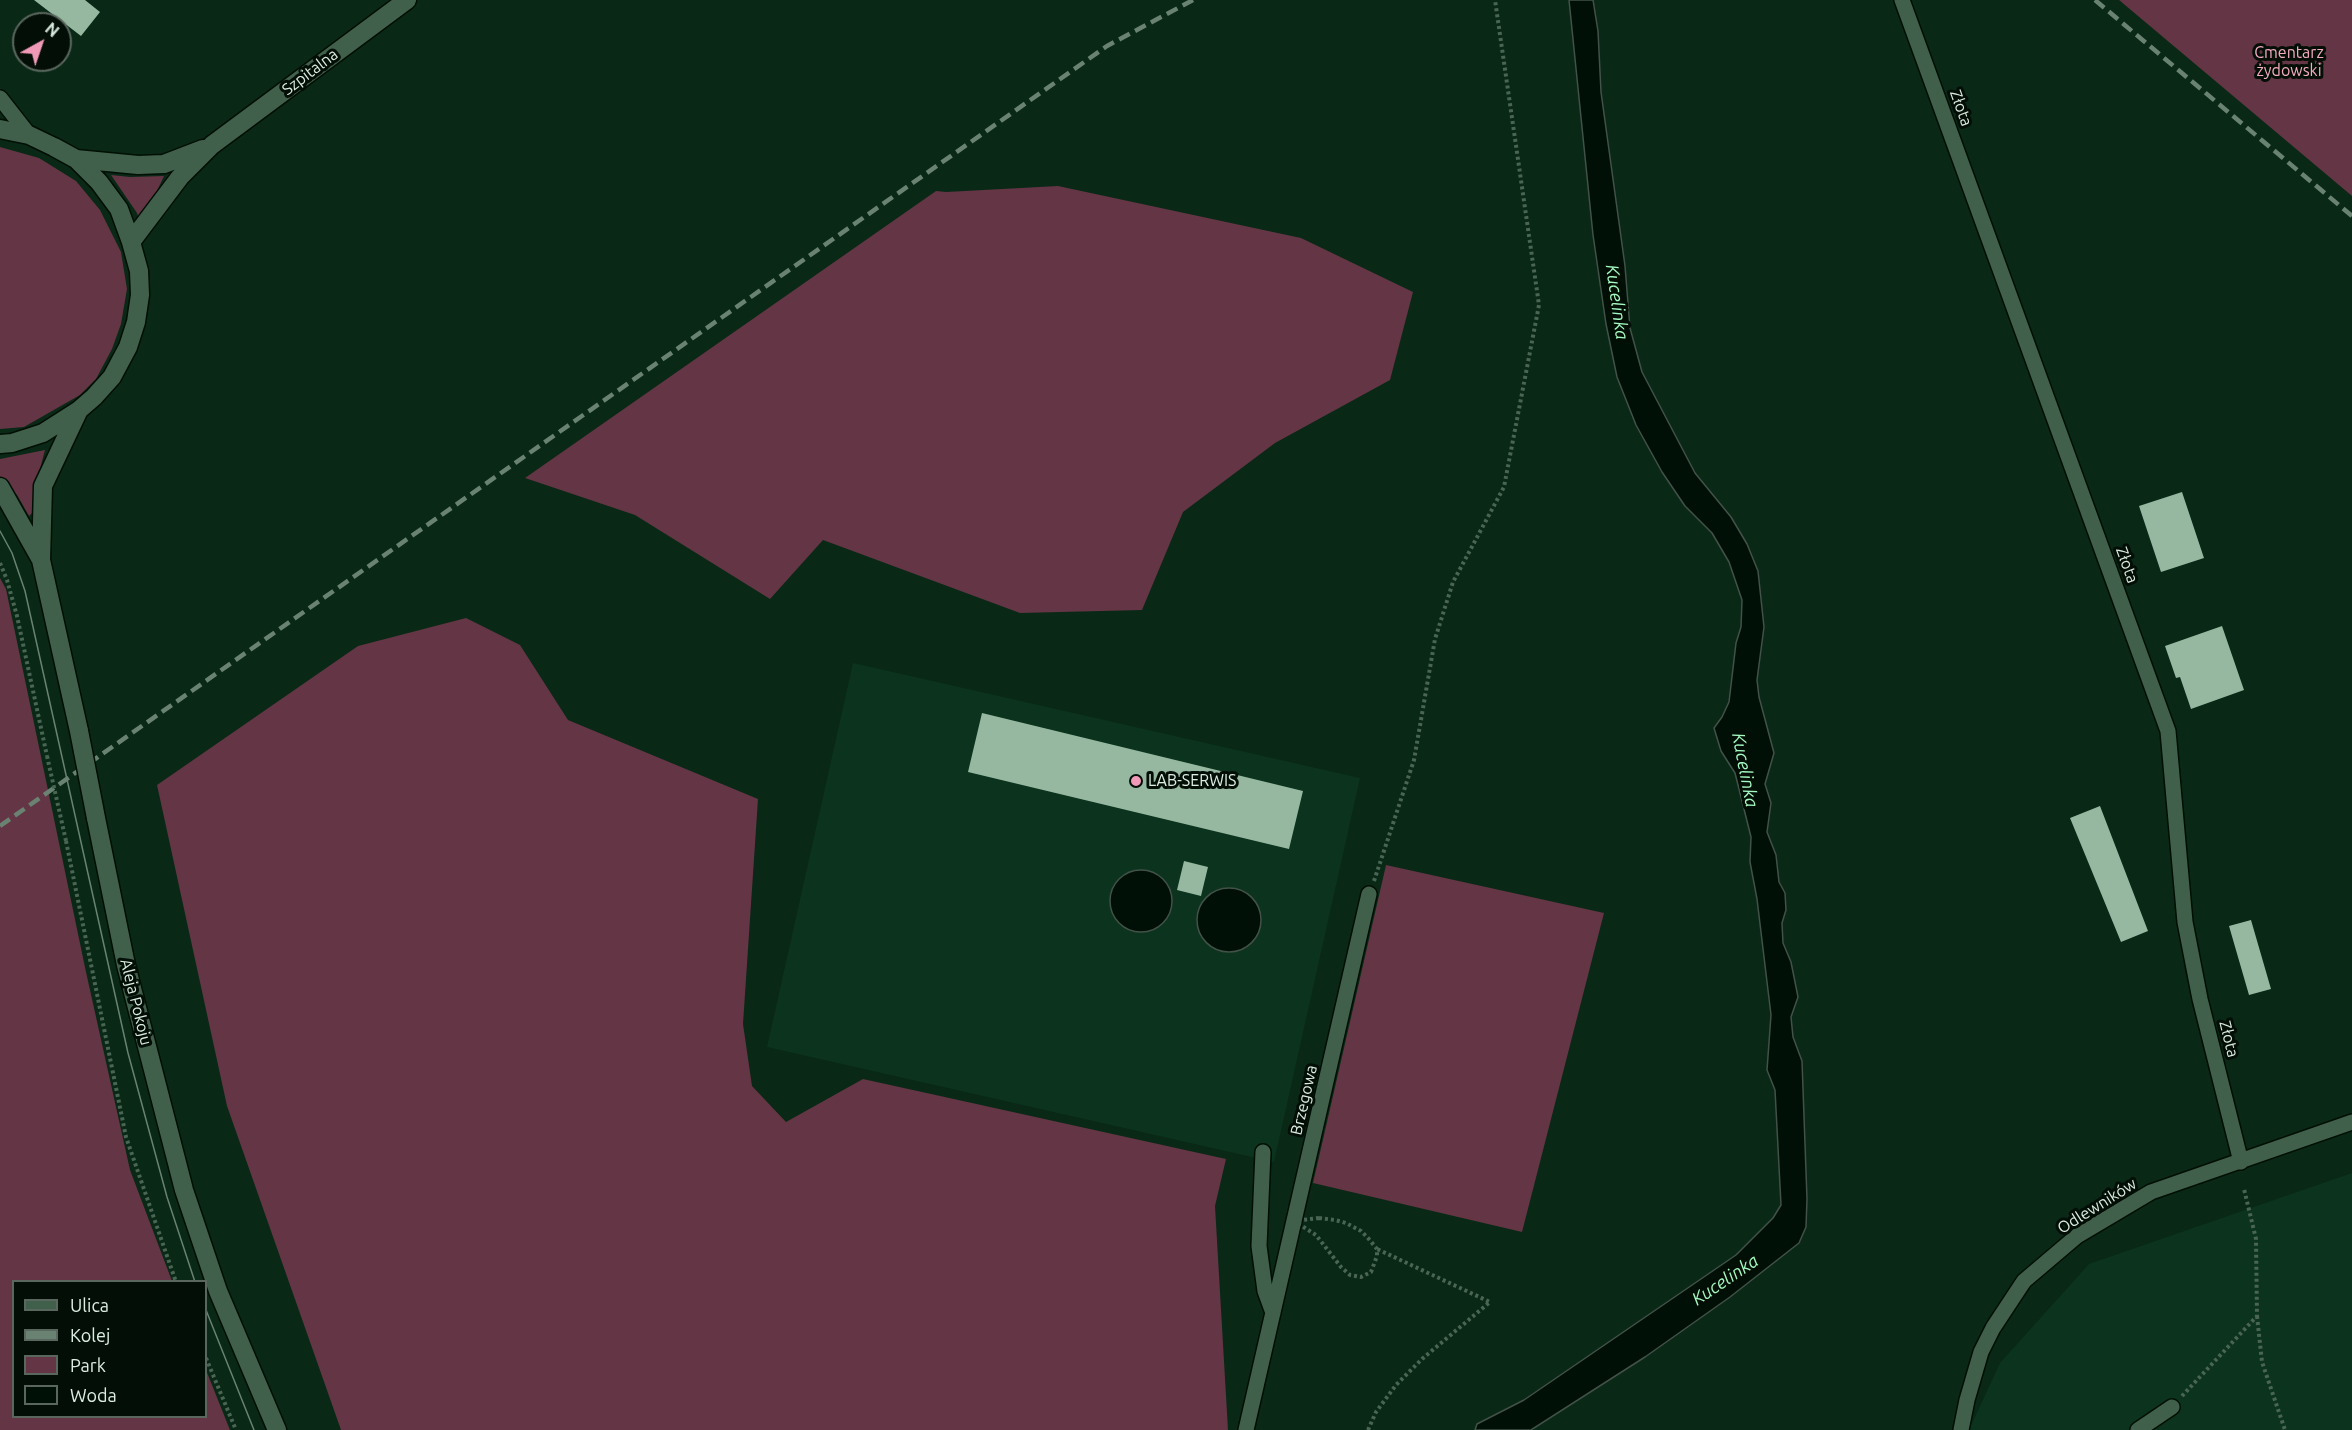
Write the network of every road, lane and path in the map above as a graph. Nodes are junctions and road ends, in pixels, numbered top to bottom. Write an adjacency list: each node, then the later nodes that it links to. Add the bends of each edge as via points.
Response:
1 (407, 0): 7 (street, Szpitalna)
2 (1495, 0): 15 (path, via 1539,305 1504,487 1453,582 1435,639 1414,760)
3 (1902, 0): 18 (street, Złota, via 2168,731 2185,922)
4 (0, 98): 6 (street)
5 (0, 129): 6 (street)
6 (29, 135): 8 (street)
7 (212, 145): 8 (street, Szpitalna, via 164,164); 9 (street, Szpitalna, via 180,177)
8 (76, 159): 9 (street, via 119,209)
9 (131, 242): 10 (street, via 139,271 140,295 134,330 112,377)
10 (79, 410): 11 (street, via 43,433); 13 (street, Aleja Pokoju, via 43,486)
11 (0, 444)
12 (0, 487): 13 (street, Aleja Pokoju)
13 (41, 560): 28 (street, Aleja Pokoju, bridge, via 126,965 184,1190 218,1291)
14 (0, 563): 22 (path, bridge, via 17,616 126,1137)
15 (1370, 894): 20 (street, Brzegowa)
16 (2352, 1122): 18 (street, Odlewników)
17 (1263, 1152): 23 (street, via 1259,1245 1265,1291)
18 (2241, 1162): 31 (street, Odlewników, via 2151,1192 2077,1236 2024,1281 1985,1341)
19 (2244, 1189): 24 (path, via 2256,1239)
20 (1294, 1221): 21 (path, via 1319,1218 1346,1223); 21 (path, via 1316,1235 1350,1275 1361,1277 1371,1272); 23 (street, Brzegowa)
21 (1377, 1249): 30 (path, via 1490,1302 1396,1385)
22 (176, 1280)
23 (1273, 1313): 29 (street, Brzegowa)
24 (2257, 1316): 26 (path); 33 (path, via 2262,1362)
25 (207, 1360): 27 (path)
26 (2172, 1407): 32 (street)
27 (236, 1430)
28 (277, 1430)
29 (1246, 1430)
30 (1368, 1430)
31 (1961, 1430)
32 (2138, 1430)
33 (2285, 1430)

